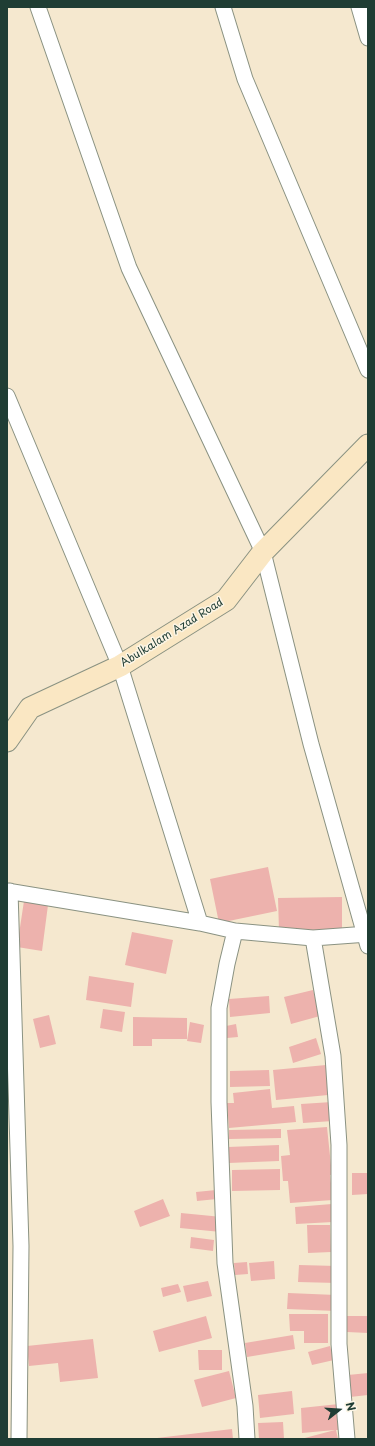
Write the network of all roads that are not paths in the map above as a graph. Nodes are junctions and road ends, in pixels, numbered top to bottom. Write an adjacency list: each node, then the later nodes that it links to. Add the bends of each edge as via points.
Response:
1 (38, 7): 8 (street, via 129,268)
2 (223, 7): 5 (street, via 245,79)
3 (359, 7): 4 (street)
4 (368, 38)
5 (368, 370)
6 (7, 396): 9 (street)
7 (368, 445): 8 (main road, Abulkalam Azad Road)
8 (263, 552): 9 (main road, Abulkalam Azad Road, via 226,600); 15 (street, via 311,744)
9 (120, 666): 10 (main road, Abulkalam Azad Road, via 30,708); 12 (street)
10 (7, 741)
11 (9, 891): 12 (street); 16 (street, via 21,1246)
12 (200, 922): 13 (street)
13 (235, 930): 14 (street); 17 (street, via 219,1008 219,1102 225,1263 245,1406)
14 (313, 938): 15 (street); 18 (street, via 333,1056 339,1145 339,1344)
15 (367, 938)
16 (19, 1439)
17 (247, 1439)
18 (347, 1439)

